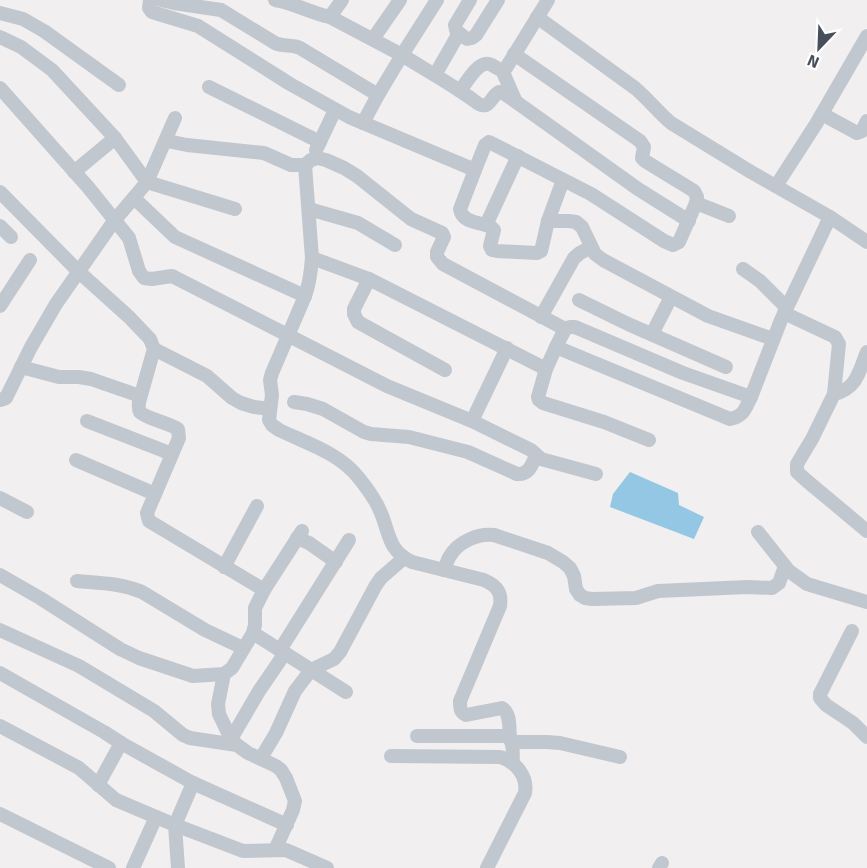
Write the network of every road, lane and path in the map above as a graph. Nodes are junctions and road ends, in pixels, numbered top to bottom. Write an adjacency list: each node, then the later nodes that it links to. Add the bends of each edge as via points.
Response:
1 (150, 0): 27 (street, via 152,12 198,26)
2 (161, 0): 25 (street, via 221,10 279,45 300,48)
3 (342, 0): 11 (street)
4 (400, 0): 16 (street)
5 (437, 0): 18 (street)
6 (470, 0): 13 (street, via 455,25)
7 (498, 0): 13 (street, via 476,35 467,39)
8 (548, 0): 12 (street)
9 (283, 1): 11 (street)
10 (0, 13): 21 (street, via 23,19 44,31)
11 (330, 17): 16 (street)
12 (537, 17): 17 (street); 41 (street, via 647,98 671,123)
13 (459, 33): 20 (street)
14 (867, 36): 28 (street)
15 (0, 38): 32 (street, via 21,47 52,70)
16 (373, 39): 18 (street)
17 (514, 54): 19 (street); 44 (street, via 640,141 645,147 642,158 694,191)
18 (402, 55): 20 (street); 25 (street)
19 (502, 70): 24 (street, via 484,63); 26 (street)
20 (435, 75): 24 (street)
21 (119, 85)
22 (209, 87): 34 (street)
23 (0, 88): 38 (street)
24 (460, 91): 26 (street, via 483,105 499,92)
25 (378, 95): 31 (street)
26 (516, 102): 51 (street)
27 (335, 110): 31 (street); 34 (street)
28 (822, 114): 30 (street, via 857,133); 41 (street)
29 (175, 118): 33 (street)
30 (867, 121)
31 (363, 123): 37 (street)
32 (115, 138): 38 (street); 40 (street)
33 (167, 141): 36 (street, via 264,153 291,165); 40 (street)
34 (320, 142): 36 (street)
35 (518, 156): 37 (street, via 489,142 484,145); 39 (street); 52 (street)
36 (308, 162): 46 (street); 68 (street, via 317,158 344,168 411,219 442,233 439,260)
37 (475, 170): 52 (street, via 460,213)
38 (74, 172): 49 (street)
39 (562, 180): 50 (street); 51 (street, via 670,244 679,242)
40 (147, 182): 43 (street); 45 (street)
41 (776, 186): 48 (street)
42 (0, 192): 61 (street)
43 (134, 198): 49 (street); 63 (street, via 175,237)
44 (696, 203): 47 (street); 51 (street)
45 (235, 209)
46 (309, 209): 56 (street, via 358,223); 58 (street)
47 (729, 216)
48 (830, 217): 55 (street); 67 (street)
49 (114, 220): 61 (street); 71 (street, via 129,238 144,278 172,276)
50 (548, 221): 52 (street, via 541,251 537,253 492,250 494,230); 57 (street, via 576,222)
51 (688, 221)
52 (486, 225)
53 (0, 226): 54 (street)
54 (11, 237)
55 (867, 242)
56 (395, 245)
57 (591, 247): 64 (street, via 603,260); 68 (street, via 574,258)
58 (312, 258): 62 (street); 63 (street)
59 (30, 260): 66 (street)
60 (743, 269): 67 (street, via 760,280)
61 (79, 272): 75 (street, via 129,317 150,339); 77 (street, via 46,320)
62 (369, 279): 74 (street); 80 (street, via 354,309 358,322)
63 (305, 296): 71 (street)
64 (671, 297): 70 (street); 72 (street, via 708,316)
65 (579, 300): 70 (street)
66 (1, 302)
67 (786, 310): 72 (street); 81 (street, via 837,339)
68 (541, 317): 69 (street)
69 (565, 329): 73 (street); 83 (street, via 575,327)
70 (652, 334): 78 (street)
71 (288, 336): 86 (street, via 270,380); 88 (street, via 387,386)
72 (773, 339): 83 (street)
73 (556, 347): 79 (street); 83 (street, via 730,419 741,415)
74 (507, 348): 79 (street); 88 (street)
75 (154, 349): 82 (street); 86 (street, via 207,376 240,403)
76 (866, 359): 81 (street, via 852,386)
77 (21, 367): 82 (street, via 59,377 91,379); 84 (street, via 6,398)
78 (726, 367)
79 (546, 369): 89 (street, via 538,397 543,403)
80 (445, 370)
81 (834, 394): 98 (street, via 797,464 797,472)
82 (141, 396): 90 (street, via 141,413 178,429 179,438)
83 (751, 397)
84 (0, 400)
85 (294, 402): 91 (street, via 323,409 364,432 409,437 468,452 517,474 529,470)
86 (270, 409): 101 (street, via 272,425 336,457 358,477 381,512 391,544)
87 (87, 421): 90 (street)
88 (472, 421): 91 (street)
89 (650, 440)
90 (172, 454): 94 (street)
91 (536, 455): 93 (street)
92 (76, 460): 94 (street)
93 (596, 474)
94 (155, 494): 104 (street, via 147,513 149,521)
95 (0, 498): 97 (street)
96 (257, 506): 104 (street)
97 (27, 512)
98 (867, 531)
99 (758, 532): 103 (street)
100 (349, 540): 102 (street)
101 (404, 558): 105 (street); 115 (street, via 376,585 340,652)
102 (336, 562): 108 (street, via 299,535); 114 (street)
103 (785, 566): 105 (street, via 779,583 772,588 658,591 636,598 585,598 563,562 548,553 486,534 457,548); 109 (street, via 807,584)
104 (224, 567): 108 (street)
105 (444, 570): 122 (street, via 484,580 500,591 500,606 460,708 466,715 506,710)
106 (0, 575): 117 (street, via 139,658 193,676)
107 (77, 581): 113 (street, via 134,588)
108 (264, 590): 112 (street, via 255,608)
109 (867, 602)
110 (0, 630): 123 (street, via 79,666 154,711 183,735)
111 (852, 631): 121 (street, via 820,698)
112 (253, 633): 113 (street); 114 (street)
113 (243, 648): 117 (street)
114 (283, 652): 115 (street); 123 (street)
115 (311, 670): 118 (street); 127 (street, via 295,691)
116 (0, 673): 124 (street)
117 (224, 674): 123 (street, via 219,714)
118 (346, 692)
119 (0, 726): 130 (street, via 79,768)
120 (417, 736): 122 (street, via 506,736)
121 (867, 737)
122 (511, 740): 126 (street, via 560,743); 128 (street)
123 (234, 742): 127 (street)
124 (121, 743): 129 (street); 130 (street)
125 (391, 756): 128 (street, via 500,757)
126 (620, 757)
127 (261, 758): 134 (street, via 281,770 296,801)
128 (513, 762): 140 (street, via 525,780 525,792)
129 (193, 783): 133 (street); 134 (street)
130 (98, 785): 132 (street, via 116,801)
131 (0, 814): 136 (street)
132 (156, 817): 133 (street); 137 (street)
133 (175, 825): 135 (street, via 243,851); 138 (street)
134 (287, 825): 135 (street)
135 (275, 850): 139 (street, via 286,850)
136 (109, 868)
137 (133, 868)
138 (178, 868)
139 (327, 868)
140 (487, 868)

